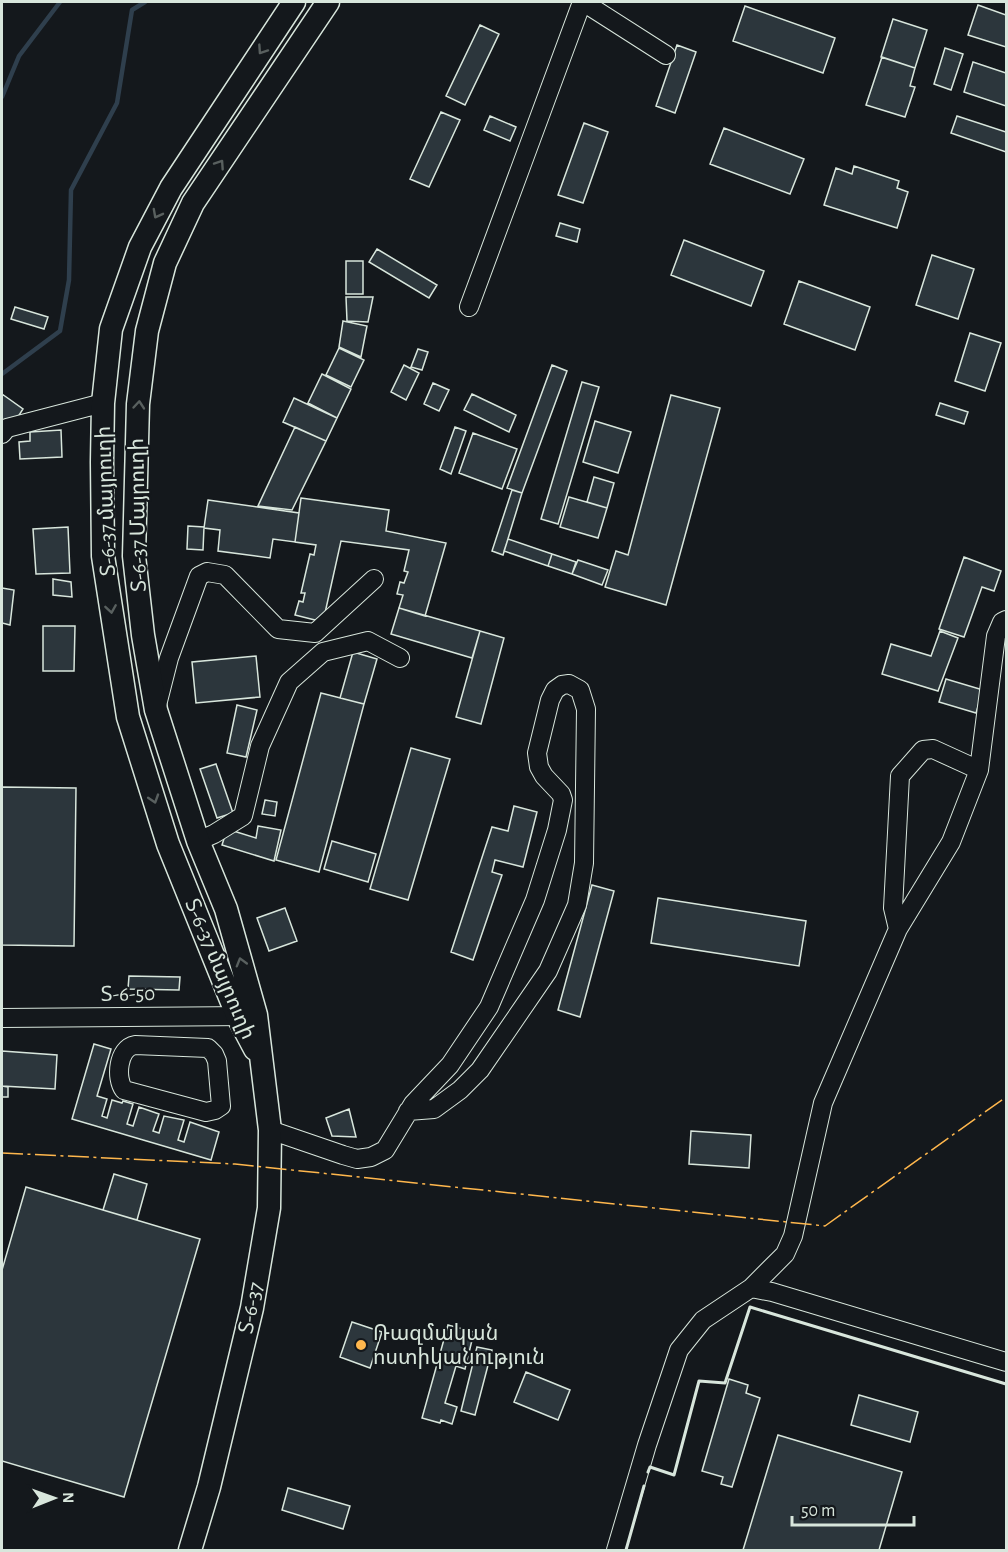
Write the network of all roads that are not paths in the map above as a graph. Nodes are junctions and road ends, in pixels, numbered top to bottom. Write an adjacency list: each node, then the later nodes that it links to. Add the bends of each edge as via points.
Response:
1 (294, 2): 4 (main road, Տ-6-37 մայրուղի / Տ-6-37)
2 (328, 2): 5 (main road, Տ-6-37 Մայրուղի / Տ-6-37)
3 (583, 2): 6 (street); 7 (street)
4 (280, 23): 5 (main road); 8 (main road, Տ-6-37 մայրուղի / Տ-6-37, one-way to 8, via 171,188 140,247 111,329)
5 (302, 39): 13 (main road, Տ-6-37 Մայրուղի / Տ-6-37, one-way to 5, via 134,556 138,404 147,331 165,263 193,203)
6 (666, 55)
7 (469, 307)
8 (103, 403): 9 (street, via 7,428); 14 (main road, Տ-6-37 մայրուղի / Տ-6-37, one-way to 14, via 103,556)
9 (2, 434)
10 (374, 579): 13 (street, via 315,633 278,629 225,575 207,572 199,576 169,658)
11 (1006, 620): 15 (street, via 996,636)
12 (400, 658): 16 (street, via 368,641 323,652 289,682 260,746 243,816)
13 (156, 710): 14 (main road); 16 (main road, Տ-6-37 Մայրուղի / Տ-6-37)
14 (128, 717): 19 (main road, Տ-6-37 մայրուղի / Տ-6-37, one-way to 19, via 168,844)
15 (978, 770): 17 (street, via 951,842); 17 (street, via 933,749 923,750 900,776 893,908)
16 (198, 841): 19 (main road, Տ-6-37 Մայրուղի / Տ-6-37, one-way to 16, via 226,909)
17 (898, 929): 25 (street, via 823,1103 793,1236 785,1254)
18 (171, 1016): 19 (street, Տ-6-50 / Տ-6-50); 20 (street, Տ-6-50 / Տ-6-50); 21 (street)
19 (247, 1016): 22 (main road, Տ-6-37 մայրուղի / Տ-6-37)
20 (2, 1018)
21 (171, 1046): 21 (street, via 208,1048 214,1054 221,1106 206,1112 124,1090 119,1074 124,1050 135,1045)
22 (261, 1060): 24 (main road, Տ-6-37 / Տ-6-37)
23 (408, 1111): 23 (street, via 450,1065 489,1006 535,900 562,800 539,767 537,753 550,700 555,690 569,684 580,690 586,709 584,863 577,905 548,971 480,1070 434,1109); 24 (street, via 385,1150 357,1159)
24 (270, 1130): 27 (main road, Տ-6-37 / Տ-6-37, via 269,1208 252,1308)
25 (751, 1288): 26 (street); 28 (street, via 703,1320 679,1350)
26 (1006, 1362)
27 (190, 1551)
28 (616, 1551)

